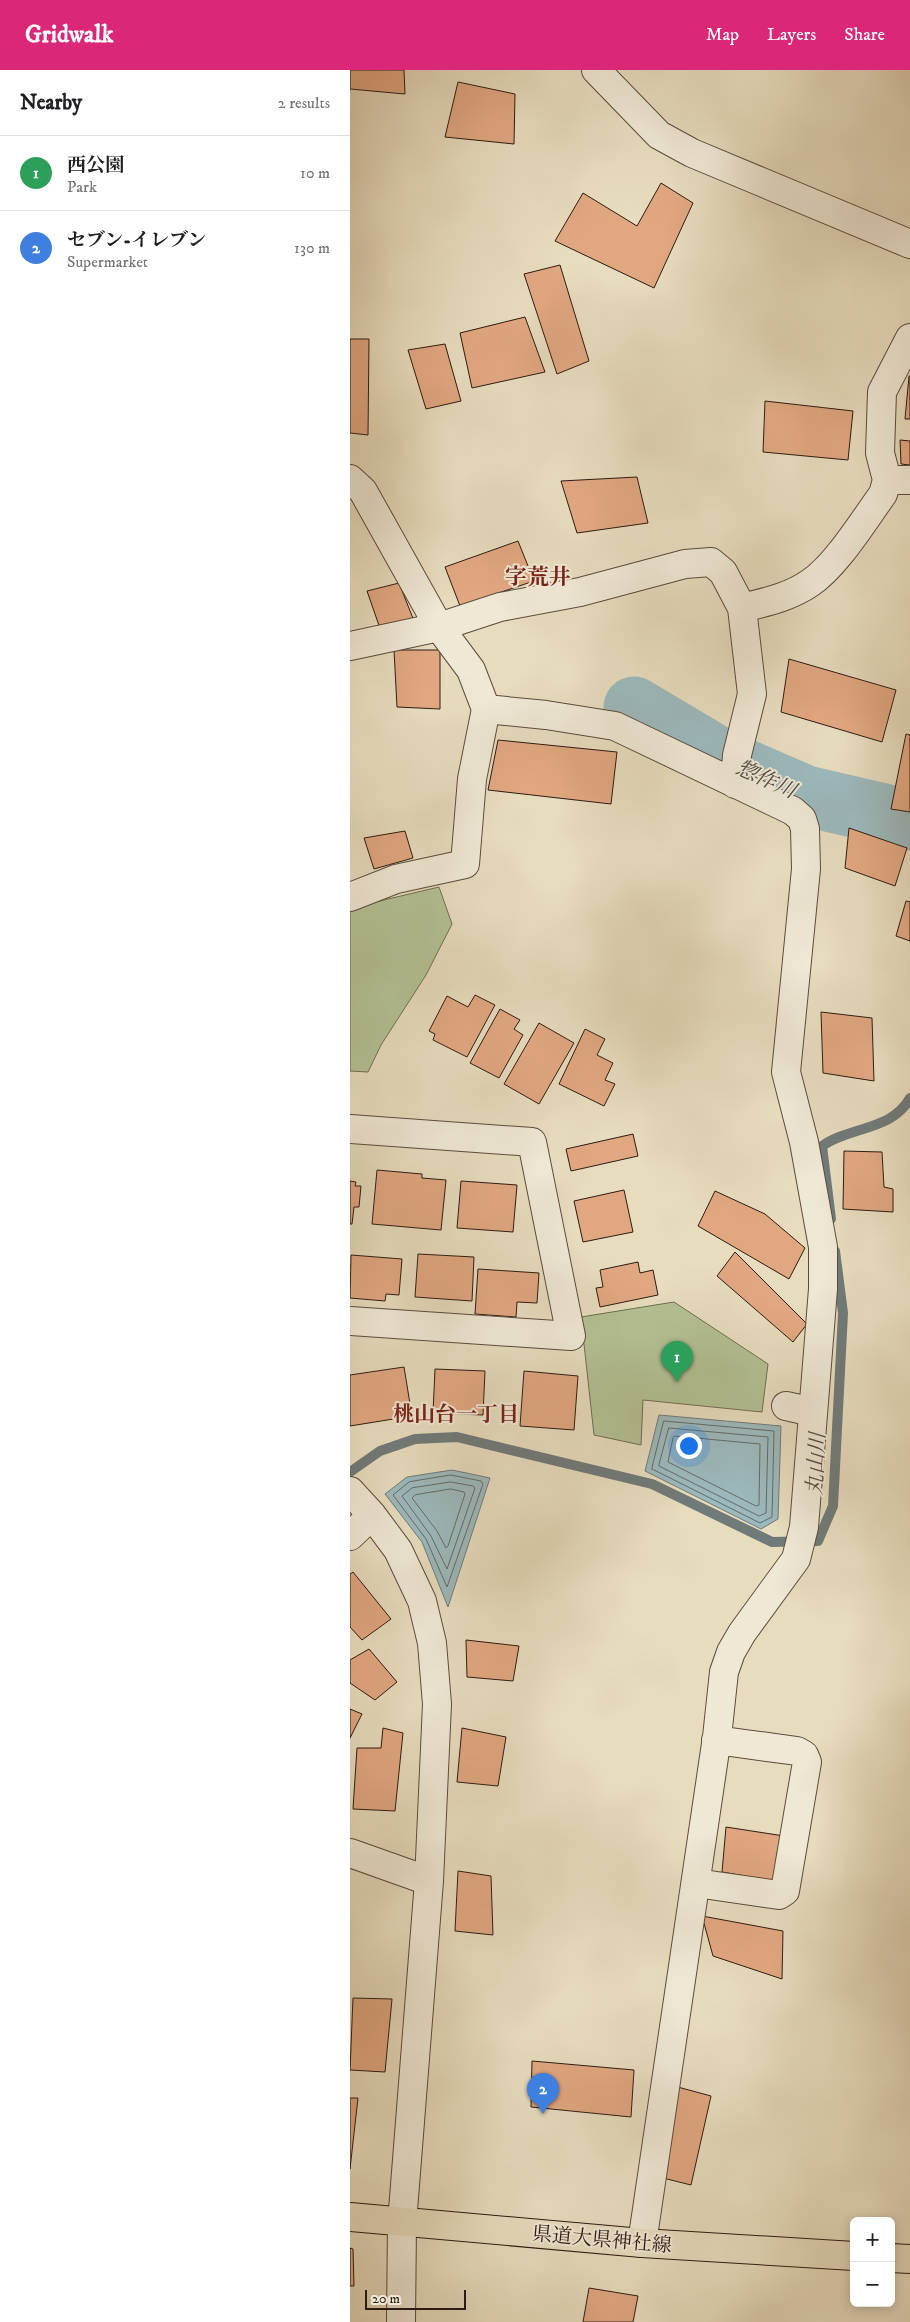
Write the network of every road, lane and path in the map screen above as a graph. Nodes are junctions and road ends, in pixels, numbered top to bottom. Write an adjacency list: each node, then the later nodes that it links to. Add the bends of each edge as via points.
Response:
1 (596, 70): 2 (street, via 659,135 692,153)
2 (910, 244)
3 (910, 338): 5 (street, via 882,392 880,452)
4 (350, 479): 7 (street, via 364,491)
5 (898, 480): 6 (street, via 810,584 778,600)
6 (742, 608): 7 (street, via 723,572 712,562 685,564 580,592 500,607); 10 (street, via 752,694 737,755)
7 (439, 627): 8 (street); 9 (street, via 472,670)
8 (350, 646)
9 (486, 710): 10 (street, via 615,726); 11 (street, via 472,779 466,864 396,879)
10 (735, 784): 15 (street, via 793,811 802,819 805,829 806,869 786,1072 804,1142 823,1247 823,1289)
11 (350, 897)
12 (350, 1129): 13 (street, via 532,1142 571,1336)
13 (350, 1321)
14 (786, 1406): 15 (street)
15 (813, 1412): 19 (street, via 804,1527 796,1559 731,1652 724,1672)
16 (350, 1491): 17 (street)
17 (372, 1515): 18 (street); 21 (street, via 398,1550 422,1601 432,1643 437,1704)
18 (350, 1536)
19 (716, 1740): 22 (street); 22 (street, via 797,1751 804,1754 807,1762 785,1892 779,1895)
20 (350, 1853): 21 (street)
21 (429, 1881): 24 (street)
22 (696, 1883): 25 (street)
23 (350, 2218): 24 (main road, 県道大県神社線)
24 (402, 2223): 25 (main road, 県道大県神社線); 29 (street)
25 (642, 2243): 26 (main road, 県道大県神社線)
26 (850, 2256)
27 (895, 2258): 28 (main road)
28 (910, 2259)
29 (401, 2322)

